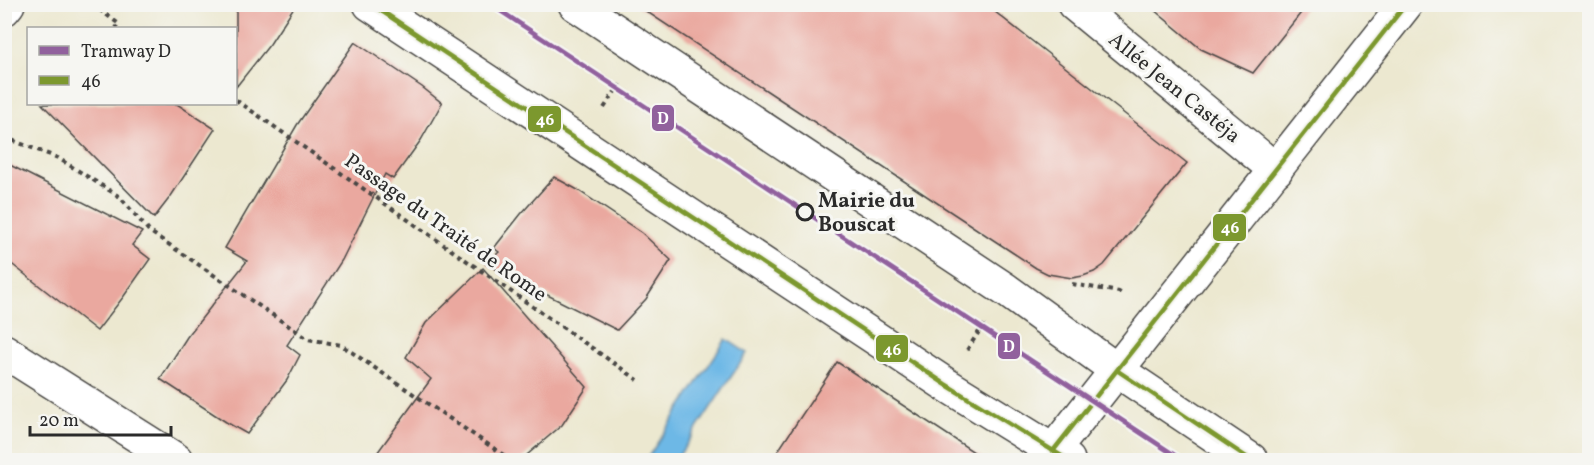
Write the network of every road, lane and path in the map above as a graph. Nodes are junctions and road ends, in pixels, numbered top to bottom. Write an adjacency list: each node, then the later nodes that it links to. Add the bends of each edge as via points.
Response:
1 (8, 4): 7 (main road)
2 (92, 4): 8 (path, via 119,24)
3 (370, 4): 12 (main road)
4 (575, 4): 9 (main road)
5 (1074, 4): 13 (main road, Allée Jean Castéja)
6 (1406, 4): 13 (main road)
7 (4, 9)
8 (117, 27)
9 (643, 49): 12 (path); 15 (main road, via 1006,290)
10 (237, 101): 16 (path, Passage du Traité de Rome)
11 (4, 137): 19 (path, via 67,163 120,197 149,231 308,339 341,345)
12 (580, 144): 17 (main road)
13 (1276, 170): 15 (main road)
14 (4, 351): 18 (main road)
15 (1118, 371): 17 (main road); 20 (main road)
16 (638, 380)
17 (1061, 456)
18 (176, 460)
19 (511, 460)
20 (1251, 460)

